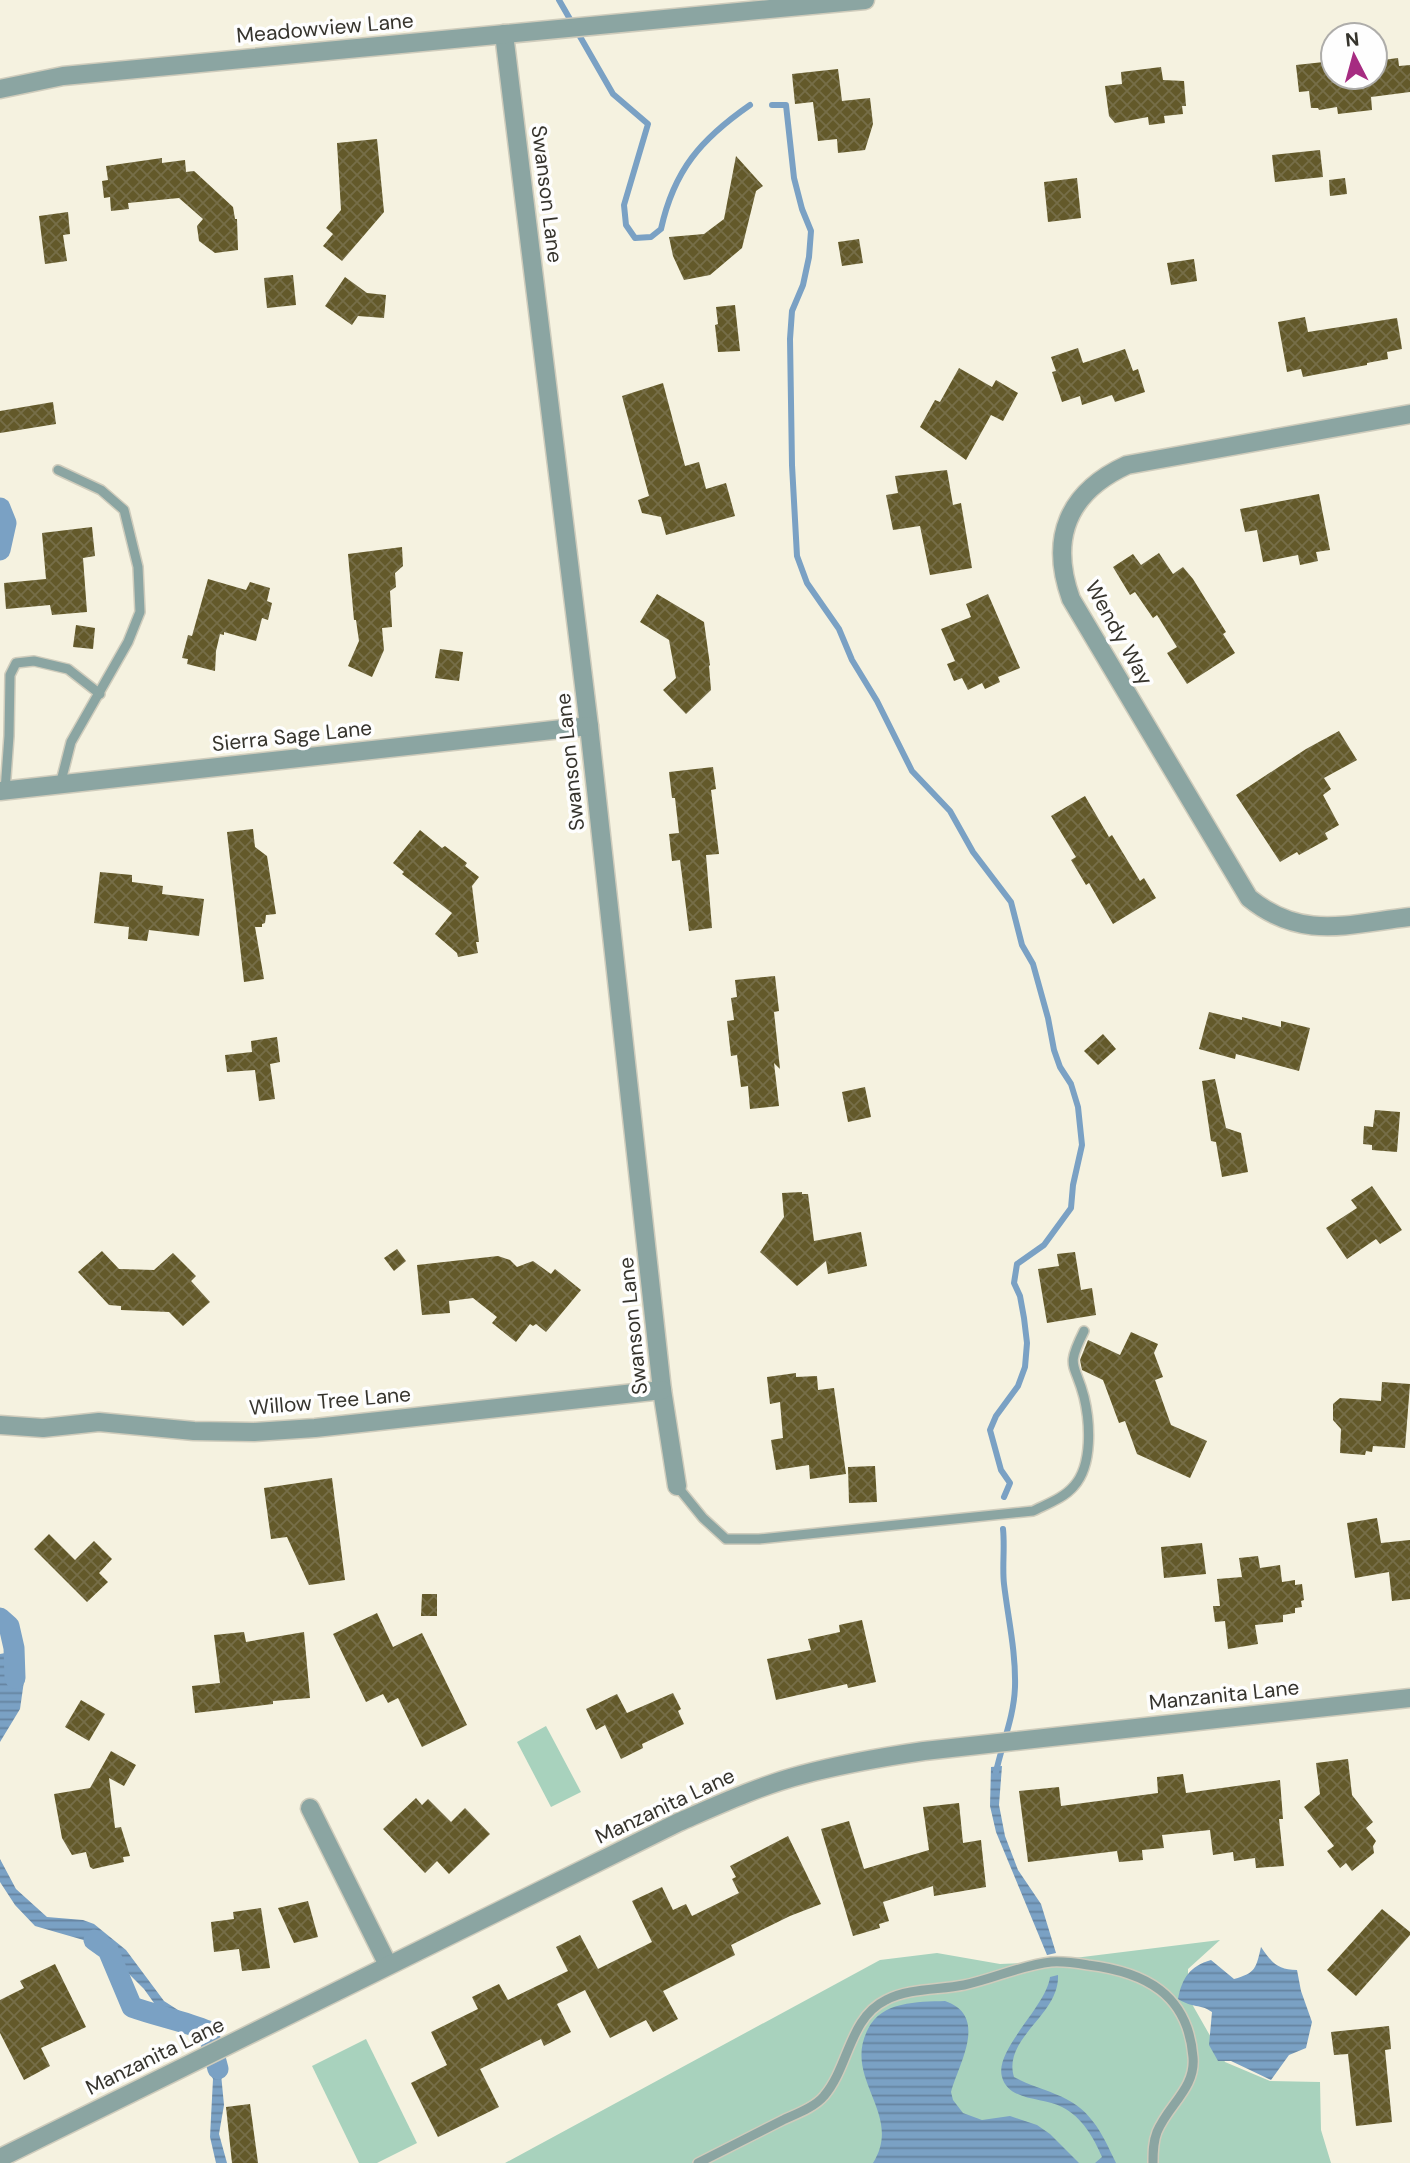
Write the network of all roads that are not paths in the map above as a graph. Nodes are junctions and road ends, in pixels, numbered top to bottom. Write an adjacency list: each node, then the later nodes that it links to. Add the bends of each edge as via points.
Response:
1 (865, 0): 2 (street, Meadowview Lane)
2 (503, 34): 3 (street, Meadowview Lane, via 63,76); 7 (street, Swanson Lane)
3 (0, 89)
4 (1410, 414): 10 (street, Wendy Way, via 1127,465 1087,490 1064,529 1061,552 1071,599 1249,898 1274,916 1317,928)
5 (58, 470): 6 (lane, via 101,490 124,510 138,567 140,612)
6 (100, 694): 8 (lane, via 71,742); 9 (lane, via 68,669 34,661 16,663 10,676)
7 (589, 726): 8 (street, Sierra Sage Lane); 12 (street, Swanson Lane)
8 (60, 785): 9 (street, Sierra Sage Lane)
9 (3, 791)
10 (1410, 917)
11 (1084, 1331): 14 (lane, via 1072,1365 1084,1397 1085,1466 1075,1486 1033,1511 726,1539)
12 (662, 1390): 13 (street, Willow Tree Lane, via 254,1432 99,1422 43,1428); 14 (street, Swanson Lane)
13 (0, 1425)
14 (677, 1486)
15 (1410, 1698): 17 (street, Manzanita Lane, via 881,1757 799,1776 679,1822)
16 (310, 1808): 17 (street)
17 (388, 1965): 18 (street, Manzanita Lane)
18 (0, 2158)
19 (698, 2163): 20 (lane, via 822,2099 838,2077 862,2021 885,2000 1055,1962 1109,1968 1151,1982 1163,1990 1186,2026 1193,2056 1191,2077 1157,2132)
20 (1153, 2163)

